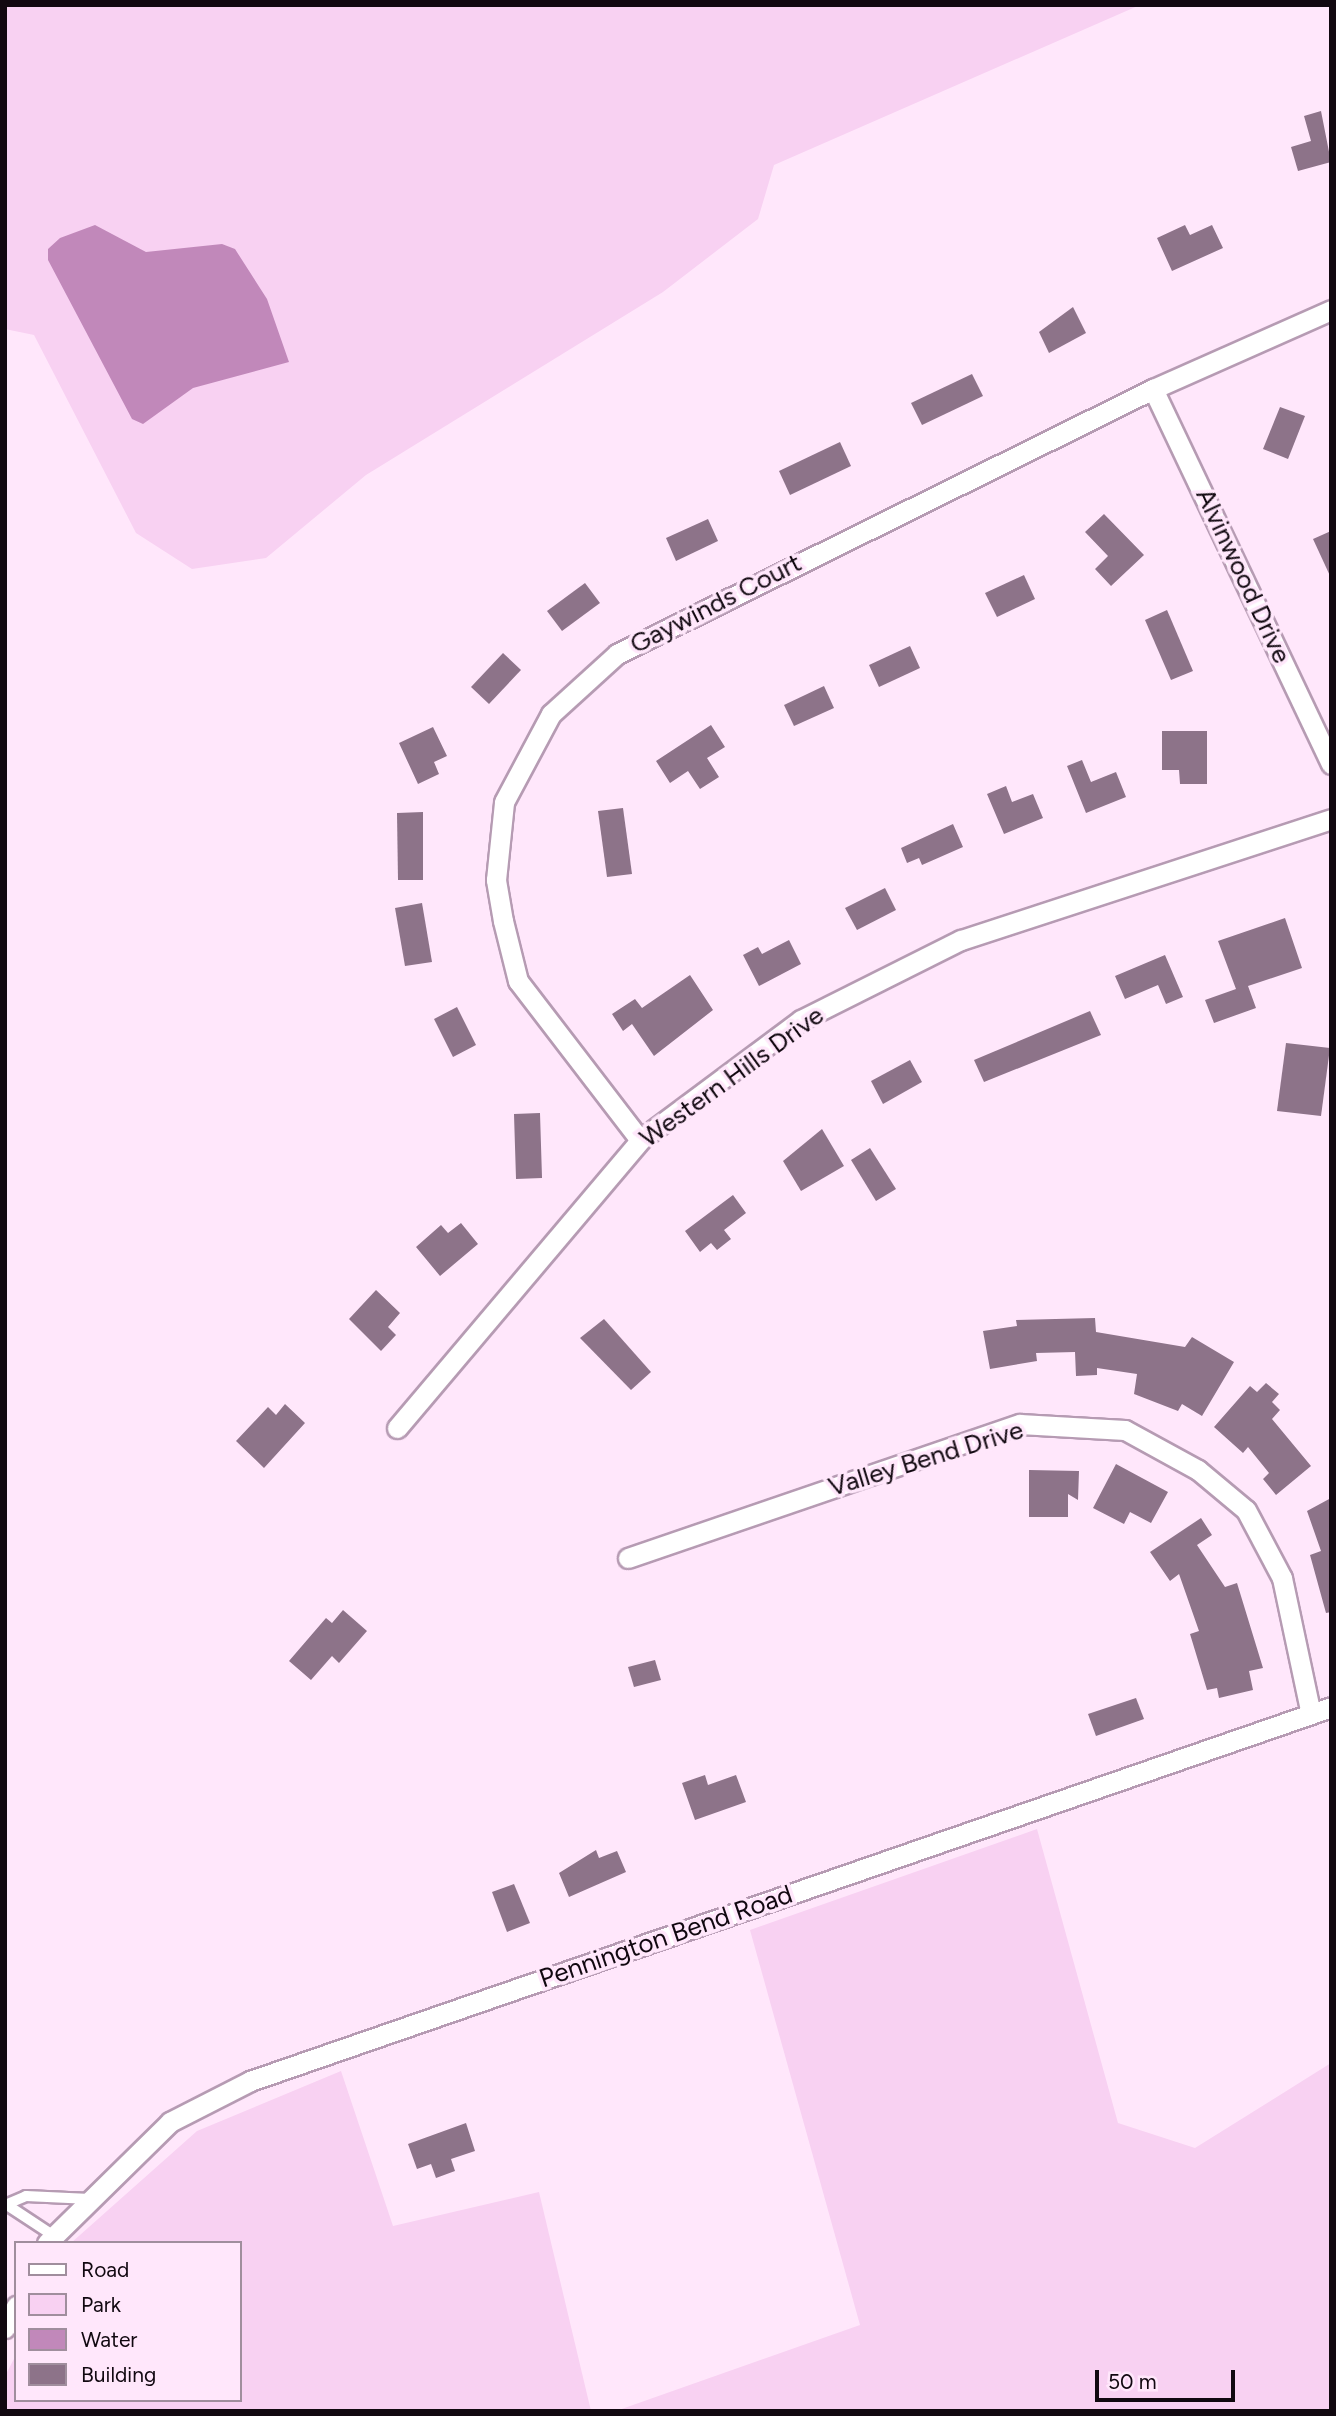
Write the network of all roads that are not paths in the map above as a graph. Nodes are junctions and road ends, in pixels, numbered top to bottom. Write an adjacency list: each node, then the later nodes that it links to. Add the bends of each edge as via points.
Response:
1 (1331, 310): 2 (street, Gaywinds Court)
2 (1153, 389): 3 (street, Alvinwood Drive); 5 (street, Gaywinds Court, via 617,654 551,715 504,802 496,880 503,921 518,981)
3 (1331, 764)
4 (1331, 819): 5 (street, Western Hills Drive, via 961,940 800,1020)
5 (640, 1140): 6 (street, Western Hills Drive)
6 (397, 1428)
7 (628, 1558): 9 (street, Valley Bend Drive, via 1020,1424 1125,1430 1198,1470 1246,1510 1282,1577)
8 (1331, 1707): 9 (street, Pennington Bend Road)
9 (1311, 1714): 10 (street, Pennington Bend Road, via 250,2081 170,2122)
10 (90, 2199): 11 (lane, via 26,2196); 12 (street, Pennington Bend Road)
11 (6, 2205): 12 (lane)
12 (49, 2239)
13 (14, 2310): 14 (street)
14 (5, 2328)

